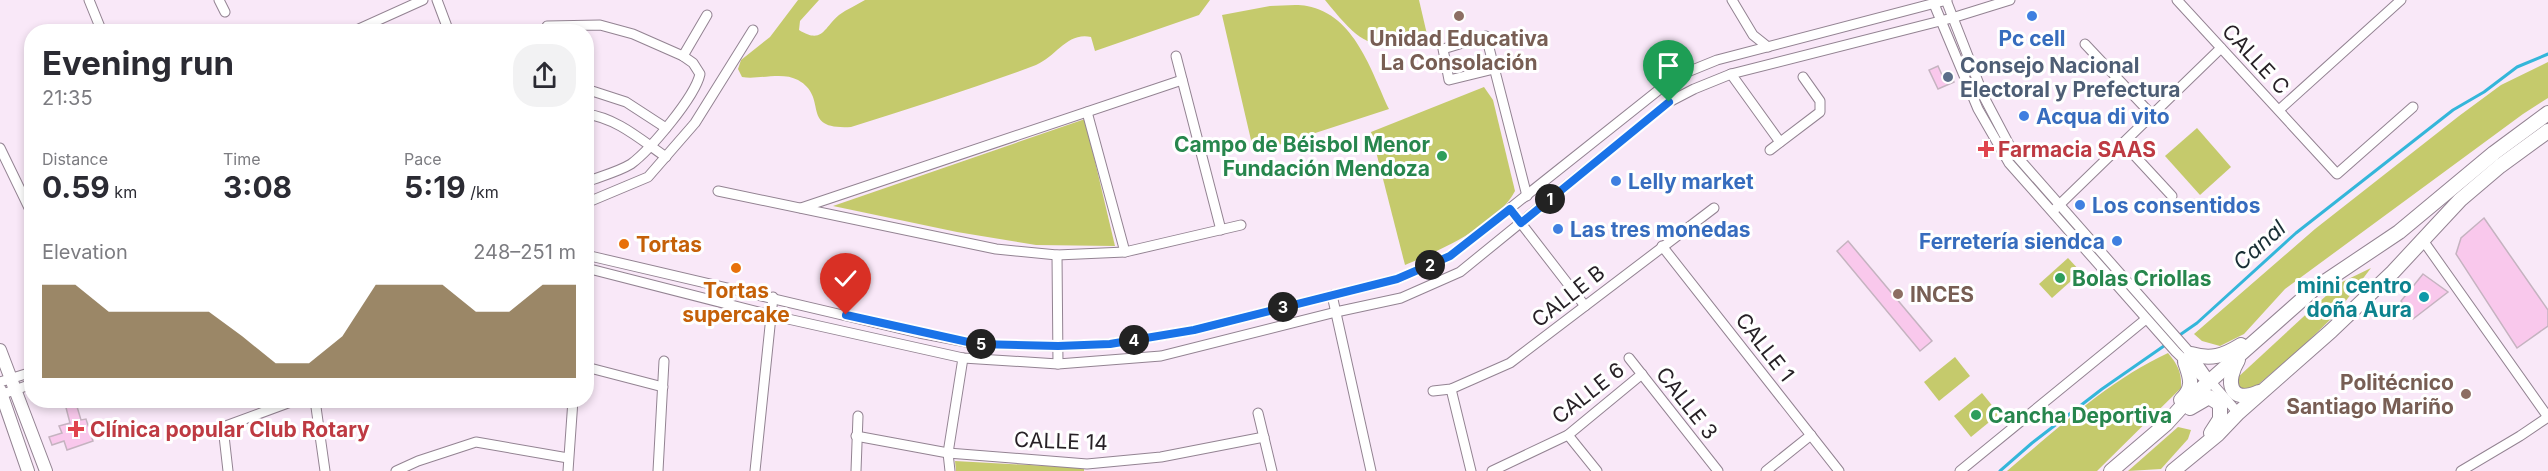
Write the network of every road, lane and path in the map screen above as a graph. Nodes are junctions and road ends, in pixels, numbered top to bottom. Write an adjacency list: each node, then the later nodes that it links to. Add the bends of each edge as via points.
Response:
1 (89, 0): 15 (street)
2 (219, 0): 11 (street)
3 (423, 0): 16 (street)
4 (438, 0): 17 (street)
5 (1732, 0): 21 (street, via 1753,35)
6 (1947, 0): 10 (street); 13 (street)
7 (2010, 0): 13 (street)
8 (2177, 0): 22 (street, CALLE C)
9 (2401, 0): 33 (street)
10 (1934, 4): 14 (street); 21 (street)
11 (225, 12)
12 (707, 15): 23 (street)
13 (1952, 18): 14 (street); 55 (street, via 1984,97 2013,152)
14 (1940, 21): 26 (street); 55 (street, via 1978,109 2009,163)
15 (99, 24)
16 (370, 24)
17 (446, 24)
18 (594, 25): 23 (street, via 633,34)
19 (753, 30): 45 (street, via 694,123)
20 (2085, 44): 37 (street)
21 (1768, 47): 29 (street, via 1685,72)
22 (2221, 48): 33 (street, CALLE C); 37 (street)
23 (683, 56): 38 (street, via 700,74 698,83)
24 (1176, 56): 28 (street)
25 (1494, 69): 25 (street, via 1486,36 1443,49 1449,80); 48 (street)
26 (1731, 74): 31 (street); 40 (street)
27 (1803, 78): 40 (street, via 1820,101 1820,112)
28 (1182, 80): 34 (street); 58 (street)
29 (1660, 89): 31 (street); 48 (street)
30 (594, 92): 38 (street, via 626,102)
31 (1669, 102): 56 (street)
32 (2414, 107): 33 (street, CALLE C, via 2337,174)
33 (2279, 110)
34 (1087, 112): 52 (street); 61 (street)
35 (2548, 113): 72 (main road, via 2399,232 2314,289)
36 (594, 115): 42 (street, via 622,126)
37 (2152, 115): 41 (street)
38 (666, 128): 42 (street)
39 (2548, 130): 59 (main road, via 2460,200)
40 (1780, 142): 44 (street)
41 (2123, 143): 49 (street); 55 (street)
42 (649, 146): 45 (street); 46 (street, via 632,163)
43 (0, 148): 50 (street)
44 (1770, 150)
45 (666, 157): 51 (street, via 648,177)
46 (594, 179)
47 (718, 191): 52 (street)
48 (1527, 196): 54 (street)
49 (2172, 196)
50 (24, 198)
51 (594, 200)
52 (800, 208): 62 (street, via 996,249)
53 (1714, 208): 60 (street, CALLE B)
54 (1510, 209): 56 (street); 65 (street, via 1450,256 1397,279)
55 (2056, 209): 70 (street); 71 (street)
56 (1521, 223): 67 (street); 68 (street, via 1460,272 1401,298)
57 (1241, 225): 58 (street)
58 (1221, 230): 61 (street)
59 (2422, 239): 89 (main road, via 2392,272); 97 (street)
60 (1662, 246): 67 (street, CALLE B); 100 (street, CALLE 1)
61 (1125, 252): 62 (street)
62 (1057, 255): 73 (street)
63 (594, 257): 66 (street)
64 (594, 270): 69 (street)
65 (1332, 295): 68 (street); 73 (street, via 1194,330 1110,344)
66 (773, 297): 69 (street); 73 (street, via 977,344)
67 (1585, 306): 88 (street, CALLE B, via 1510,363)
68 (1336, 312): 80 (street, via 1161,356); 119 (street)
69 (770, 315): 77 (street); 115 (street)
70 (2146, 319): 71 (street); 126 (street)
71 (2157, 324): 75 (street)
72 (2259, 338): 75 (main road, via 2252,338 2219,357); 76 (main road)
73 (1058, 346): 80 (street)
74 (0, 350): 87 (street)
75 (2184, 353): 84 (street, via 2202,377); 98 (main road, via 2191,387)
76 (2242, 353): 84 (main road); 89 (main road, via 2230,374 2234,391 2249,397)
77 (963, 358): 80 (street); 103 (street)
78 (1629, 358): 82 (street, CALLE 3)
79 (664, 361): 86 (street)
80 (1058, 363)
81 (594, 369): 86 (street)
82 (1642, 374): 99 (street, CALLE 6); 123 (street, CALLE 3)
83 (24, 377): 87 (street)
84 (2210, 381): 95 (street); 98 (main road)
85 (24, 385): 87 (street)
86 (663, 387): 114 (street)
87 (5, 388): 108 (street); 109 (street)
88 (1451, 389): 90 (street, CALLE B); 120 (street)
89 (2265, 389): 95 (main road)
90 (1433, 391)
91 (273, 408): 110 (street, via 223,427)
92 (316, 408): 111 (street)
93 (572, 408): 104 (street)
94 (1258, 413): 102 (street)
95 (2238, 413): 105 (main road)
96 (858, 416): 101 (street)
97 (2548, 417): 129 (street)
98 (2166, 424): 105 (main road, via 2210,397 2220,404 2220,419); 127 (main road)
99 (1568, 435): 121 (street, CALLE 6); 122 (street)
100 (1811, 435): 124 (street); 125 (street, CALLE 1)
101 (856, 436): 103 (street, CALLE 14); 116 (street)
102 (1264, 437): 107 (street, CALLE 14); 118 (street)
103 (948, 453): 107 (street, CALLE 14); 117 (street)
104 (568, 458): 106 (street, via 476,442); 113 (street)
105 (2190, 458): 128 (main road)
106 (418, 466): 112 (street)
107 (1088, 467)
108 (28, 471)
109 (46, 471)
110 (228, 471)
111 (325, 471)
112 (396, 471)
113 (568, 471)
114 (658, 471)
115 (754, 471)
116 (856, 471)
117 (950, 471)
118 (1272, 471)
119 (1371, 471)
120 (1471, 471)
121 (1492, 471)
122 (1597, 471)
123 (1718, 471)
124 (1766, 471)
125 (1839, 471)
126 (1960, 471)
127 (2111, 471)
128 (2173, 471)
129 (2461, 471)

